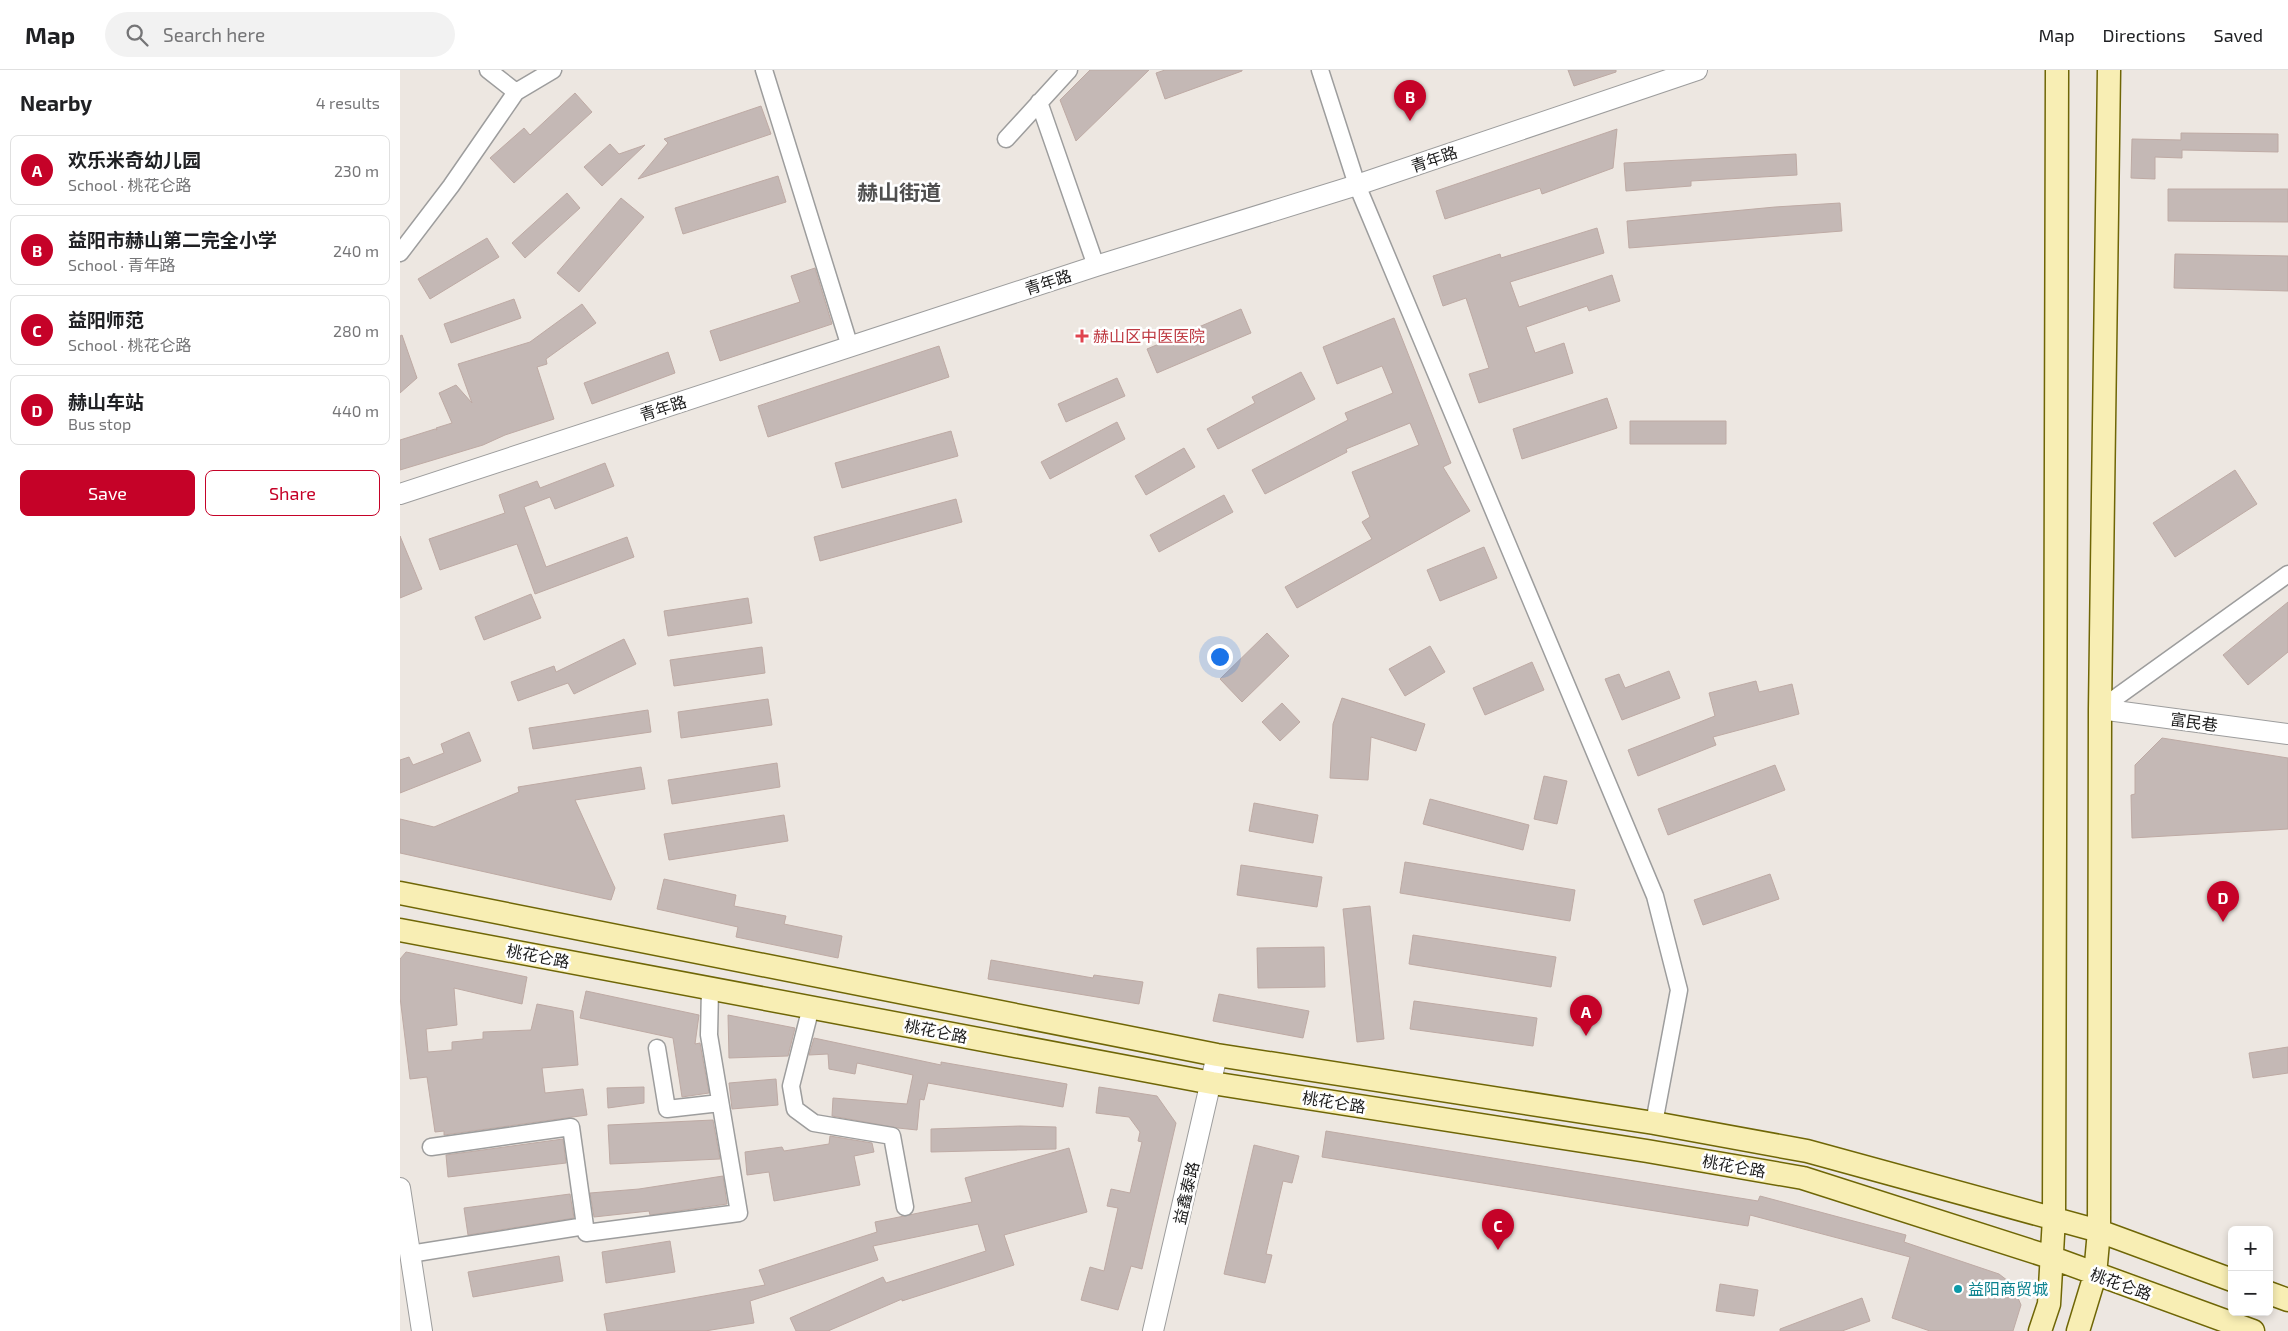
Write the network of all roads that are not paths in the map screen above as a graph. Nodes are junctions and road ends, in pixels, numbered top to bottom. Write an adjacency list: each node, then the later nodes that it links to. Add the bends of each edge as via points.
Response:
1 (488, 70): 9 (street)
2 (553, 70): 9 (street)
3 (764, 70): 15 (street)
4 (1069, 70): 10 (street)
5 (1320, 70): 12 (street)
6 (1697, 70): 12 (street, 青年路)
7 (2057, 70): 32 (main road)
8 (2109, 70): 18 (main road)
9 (516, 92): 13 (street)
10 (1039, 102): 11 (street); 14 (street)
11 (1006, 139)
12 (1357, 185): 14 (street, 青年路); 28 (street, via 1655,896 1679,990)
13 (400, 253)
14 (1096, 266): 15 (street, 青年路)
15 (850, 347): 16 (street, 青年路)
16 (400, 494)
17 (2288, 574): 18 (street)
18 (2100, 709): 19 (street, 富民巷); 34 (main road)
19 (2288, 734)
20 (400, 893): 25 (main road, 桃花仑路)
21 (400, 930): 22 (main road, 桃花仑路)
22 (710, 988): 23 (main road, 桃花仑路); 27 (street, via 709,1035)
23 (811, 1007): 26 (main road, 桃花仑路); 31 (street, via 791,1086 795,1109 814,1123 892,1136)
24 (657, 1048): 27 (street, via 667,1109)
25 (1217, 1055): 26 (street, 益鑫泰路); 28 (main road, 桃花仑路)
26 (1212, 1083): 36 (main road, 桃花仑路, via 1803,1178); 42 (street, 益鑫泰路)
27 (720, 1103): 33 (street, via 739,1212 586,1233)
28 (1654, 1123): 32 (main road, 桃花仑路, via 1807,1151)
29 (431, 1147): 33 (street, via 571,1127)
30 (400, 1188): 35 (street)
31 (905, 1207)
32 (2054, 1218): 34 (main road, 桃花仑路); 36 (main road)
33 (585, 1226): 35 (street)
34 (2099, 1230): 37 (main road); 38 (main road, 桃花仑路)
35 (410, 1254): 41 (street)
36 (2053, 1258): 37 (main road, 桃花仑路); 43 (main road, via 2049,1304)
37 (2095, 1275): 44 (main road); 45 (main road, 桃花仑路)
38 (2228, 1278)
39 (2273, 1294): 40 (main road)
40 (2288, 1300)
41 (422, 1331)
42 (1153, 1331)
43 (2040, 1331)
44 (2078, 1331)
45 (2253, 1331)

